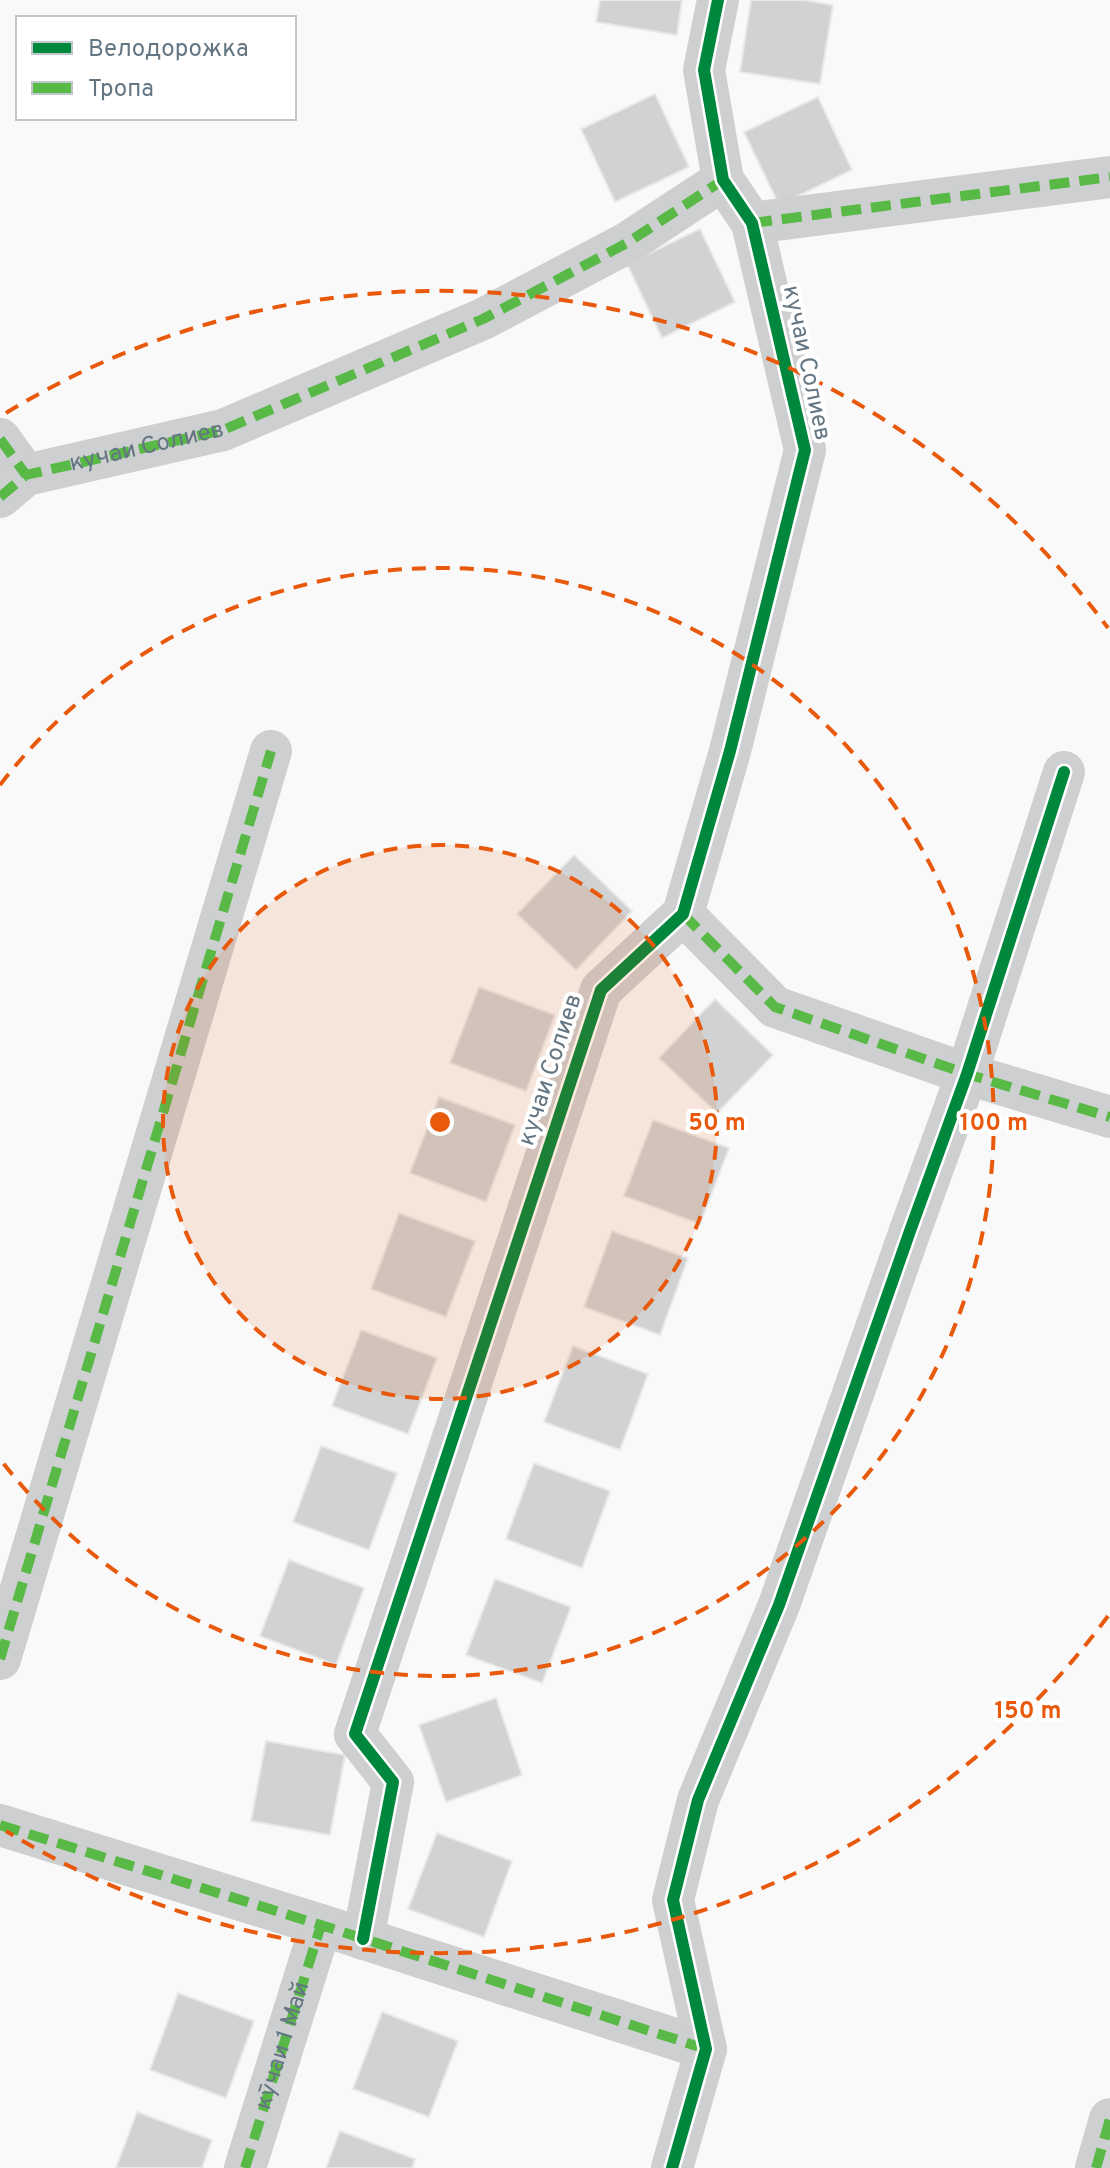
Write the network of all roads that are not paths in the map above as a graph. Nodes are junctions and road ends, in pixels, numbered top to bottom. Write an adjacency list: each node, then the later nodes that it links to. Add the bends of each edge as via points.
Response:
1 (718, 0): 3 (street, кучаи Солиев, via 704,70)
2 (1110, 177): 4 (street)
3 (723, 180): 4 (street, кучаи Солиев); 6 (street, кучаи Солиев, via 627,243 483,319 223,430)
4 (752, 223): 9 (street, кучаи Солиев, via 805,450 730,751)
5 (0, 439): 6 (street)
6 (13, 486)
7 (271, 751): 12 (street)
8 (1064, 772): 10 (street)
9 (683, 914): 10 (street, via 775,1007); 15 (street, кучаи Солиев, via 601,990 355,1734 393,1782)
10 (967, 1074): 11 (street); 16 (street, via 779,1605 698,1800 673,1900)
11 (1110, 1117)
12 (0, 1659)
13 (0, 1825): 14 (street)
14 (321, 1925): 15 (street); 18 (street, кӯчаи 1 Май)
15 (363, 1939): 16 (street)
16 (706, 2049): 19 (street)
17 (1110, 2119): 20 (street)
18 (245, 2168)
19 (672, 2168)
20 (1096, 2168)

